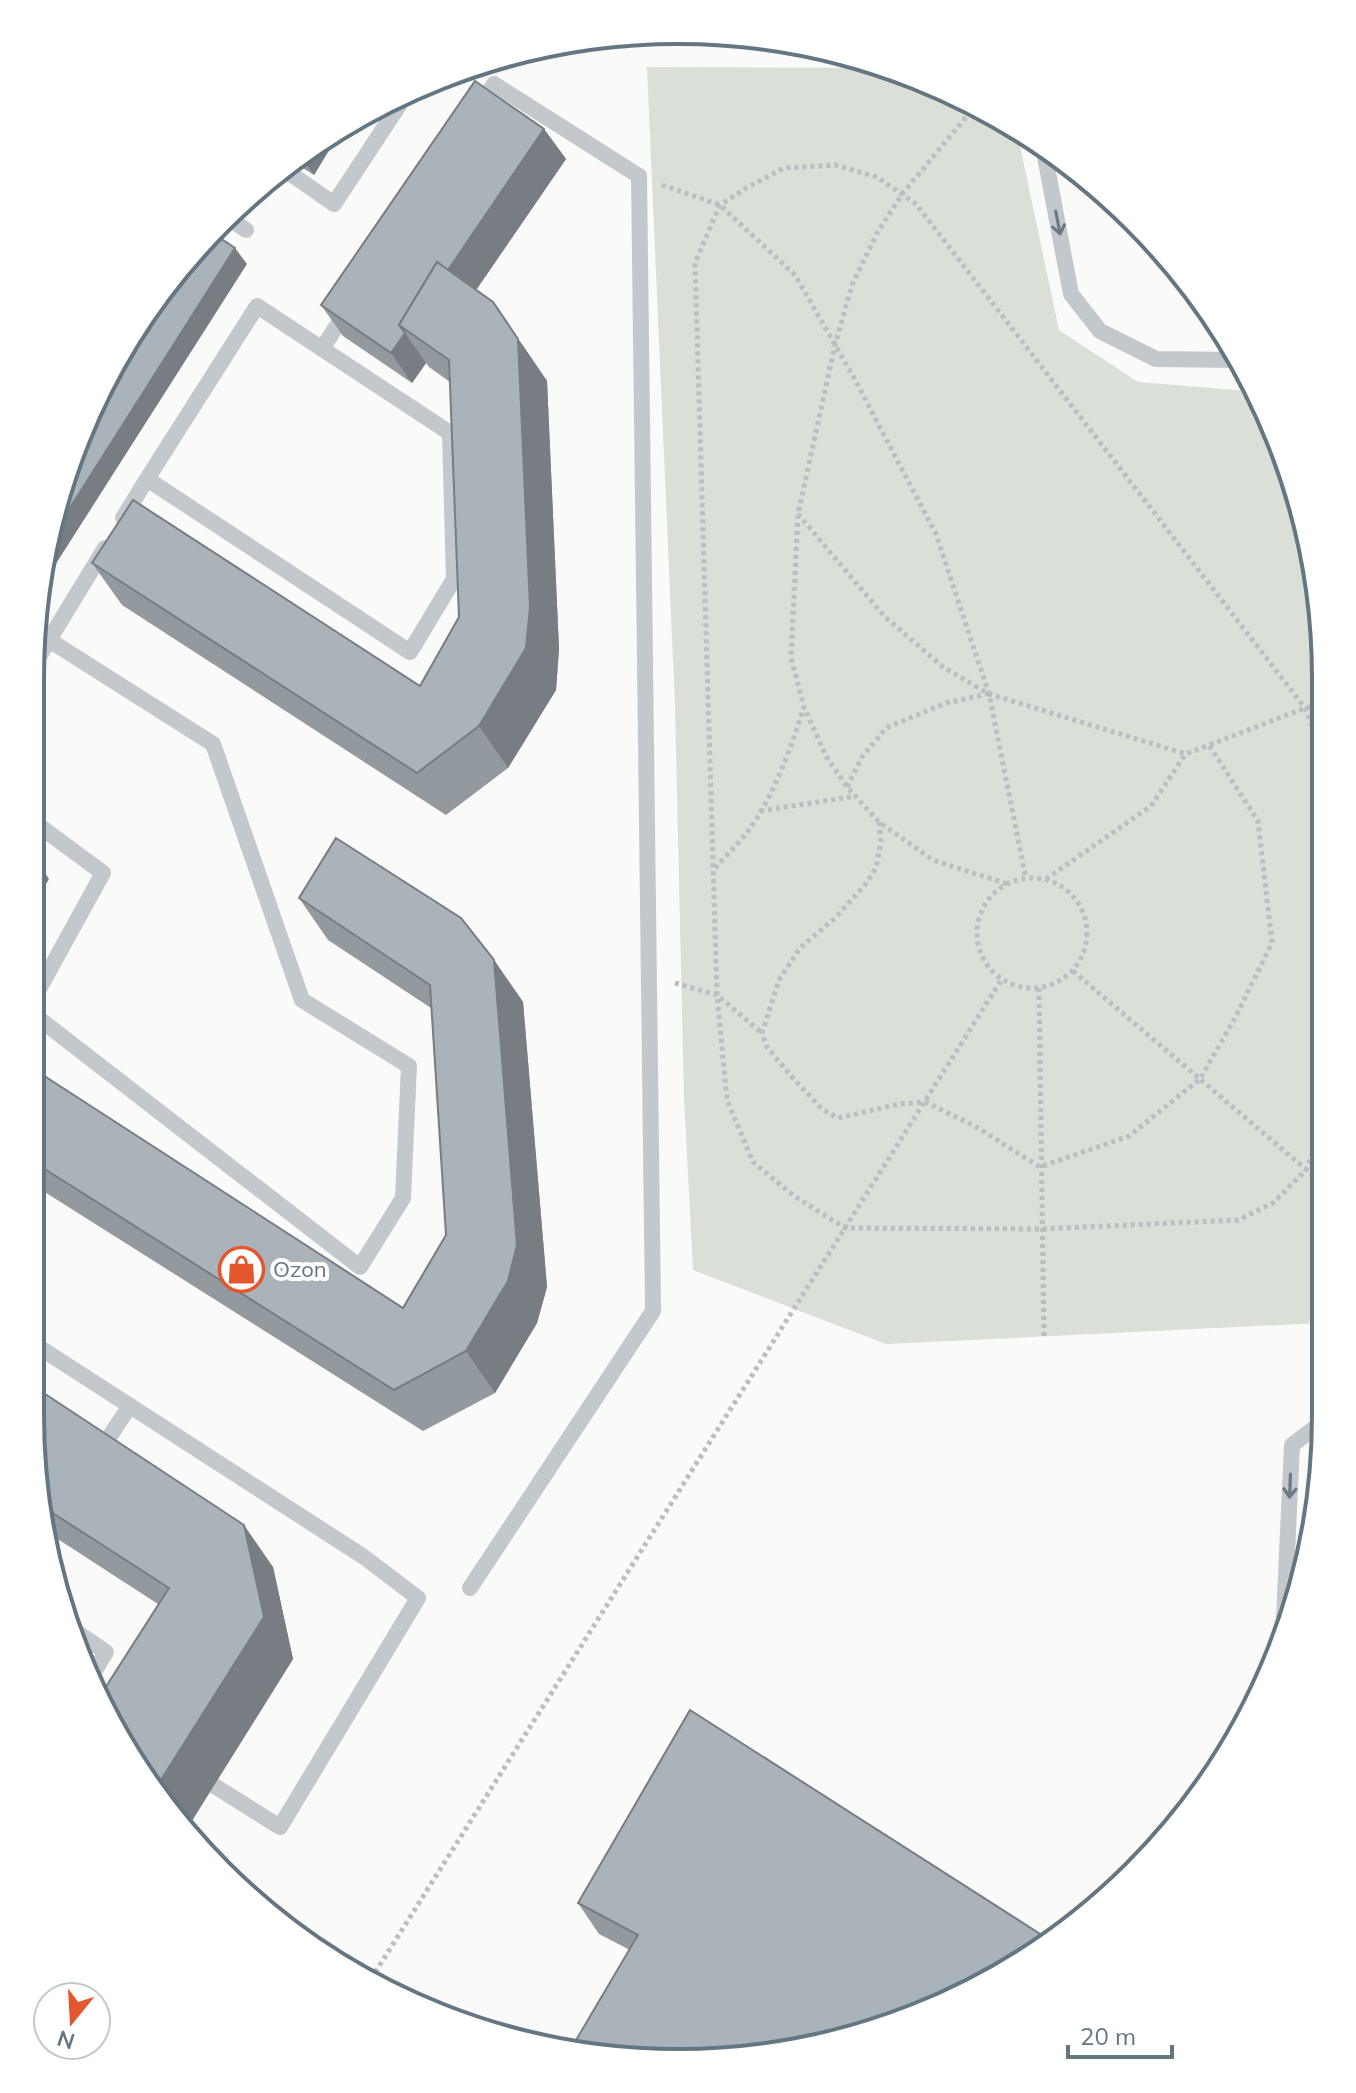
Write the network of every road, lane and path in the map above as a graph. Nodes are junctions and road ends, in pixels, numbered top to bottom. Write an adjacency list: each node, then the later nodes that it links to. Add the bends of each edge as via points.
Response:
1 (396, 110): 5 (lane, via 334,204)
2 (968, 114): 7 (path)
3 (468, 124): 6 (lane, via 494,84)
4 (1046, 162): 14 (lane, one-way to 14, via 1071,294 1100,331 1156,359)
5 (292, 175)
6 (639, 176): 8 (path); 36 (lane)
7 (903, 193): 8 (path, via 877,177 835,165 784,168); 12 (path, via 852,285); 22 (path)
8 (720, 205): 12 (path, via 795,275); 31 (path, via 695,263)
9 (237, 224): 10 (lane)
10 (246, 230)
11 (357, 296): 13 (lane)
12 (835, 345): 16 (path); 19 (path, via 936,534)
13 (322, 349): 15 (lane, via 257,306); 15 (lane, via 450,433 454,579 410,652)
14 (1226, 360)
15 (147, 479): 17 (lane)
16 (798, 514): 19 (path, via 884,616 943,667); 20 (path, via 791,658)
17 (49, 640): 18 (lane); 41 (lane, via 213,744 302,1000 409,1066 403,1198 360,1267)
18 (45, 647)
19 (989, 694): 25 (path); 26 (path, via 946,703 886,728 862,757); 32 (path)
20 (804, 707): 26 (path); 28 (path, via 787,760)
21 (1312, 707): 22 (path)
22 (1305, 708): 23 (path); 24 (path)
23 (1312, 726)
24 (1209, 745): 25 (path); 43 (path, via 1258,821 1272,943)
25 (1186, 754): 33 (path, via 1151,806)
26 (847, 787): 27 (path)
27 (856, 796): 28 (path); 29 (path)
28 (760, 812): 31 (path)
29 (879, 822): 34 (path, via 933,860); 42 (path, via 876,868 836,917 800,948 779,980)
30 (44, 829): 38 (lane, via 103,873)
31 (714, 869): 40 (path)
32 (1026, 879): 33 (path); 34 (path)
33 (1045, 880): 35 (path, via 1062,887 1085,917 1088,936)
34 (1007, 884): 37 (path, via 992,896 977,930 988,966)
35 (1073, 971): 39 (path); 43 (path)
36 (649, 975): 40 (path); 56 (lane, via 653,1311)
37 (1002, 979): 39 (path); 44 (path)
38 (44, 980)
39 (1039, 988): 46 (path)
40 (717, 995): 42 (path); 49 (path, via 727,1100 753,1162)
41 (44, 1023)
42 (762, 1033): 44 (path, via 791,1076 838,1118)
43 (1200, 1079): 46 (path, via 1129,1136); 47 (path)
44 (925, 1102): 46 (path); 49 (path)
45 (1312, 1155): 47 (path)
46 (1040, 1167): 50 (path)
47 (1306, 1170): 48 (path); 50 (path, via 1273,1203 1238,1220)
48 (1312, 1175)
49 (845, 1228): 50 (path); 61 (path)
50 (1041, 1229): 51 (path)
51 (1044, 1336)
52 (44, 1350): 53 (lane)
53 (130, 1406): 55 (lane); 60 (lane, via 364,1557 418,1598 280,1827)
54 (1312, 1430): 57 (lane, one-way to 57, via 1292,1445)
55 (99, 1452)
56 (470, 1588)
57 (1285, 1595)
58 (85, 1637): 59 (lane, via 106,1652)
59 (97, 1668)
60 (213, 1785)
61 (376, 1972)

